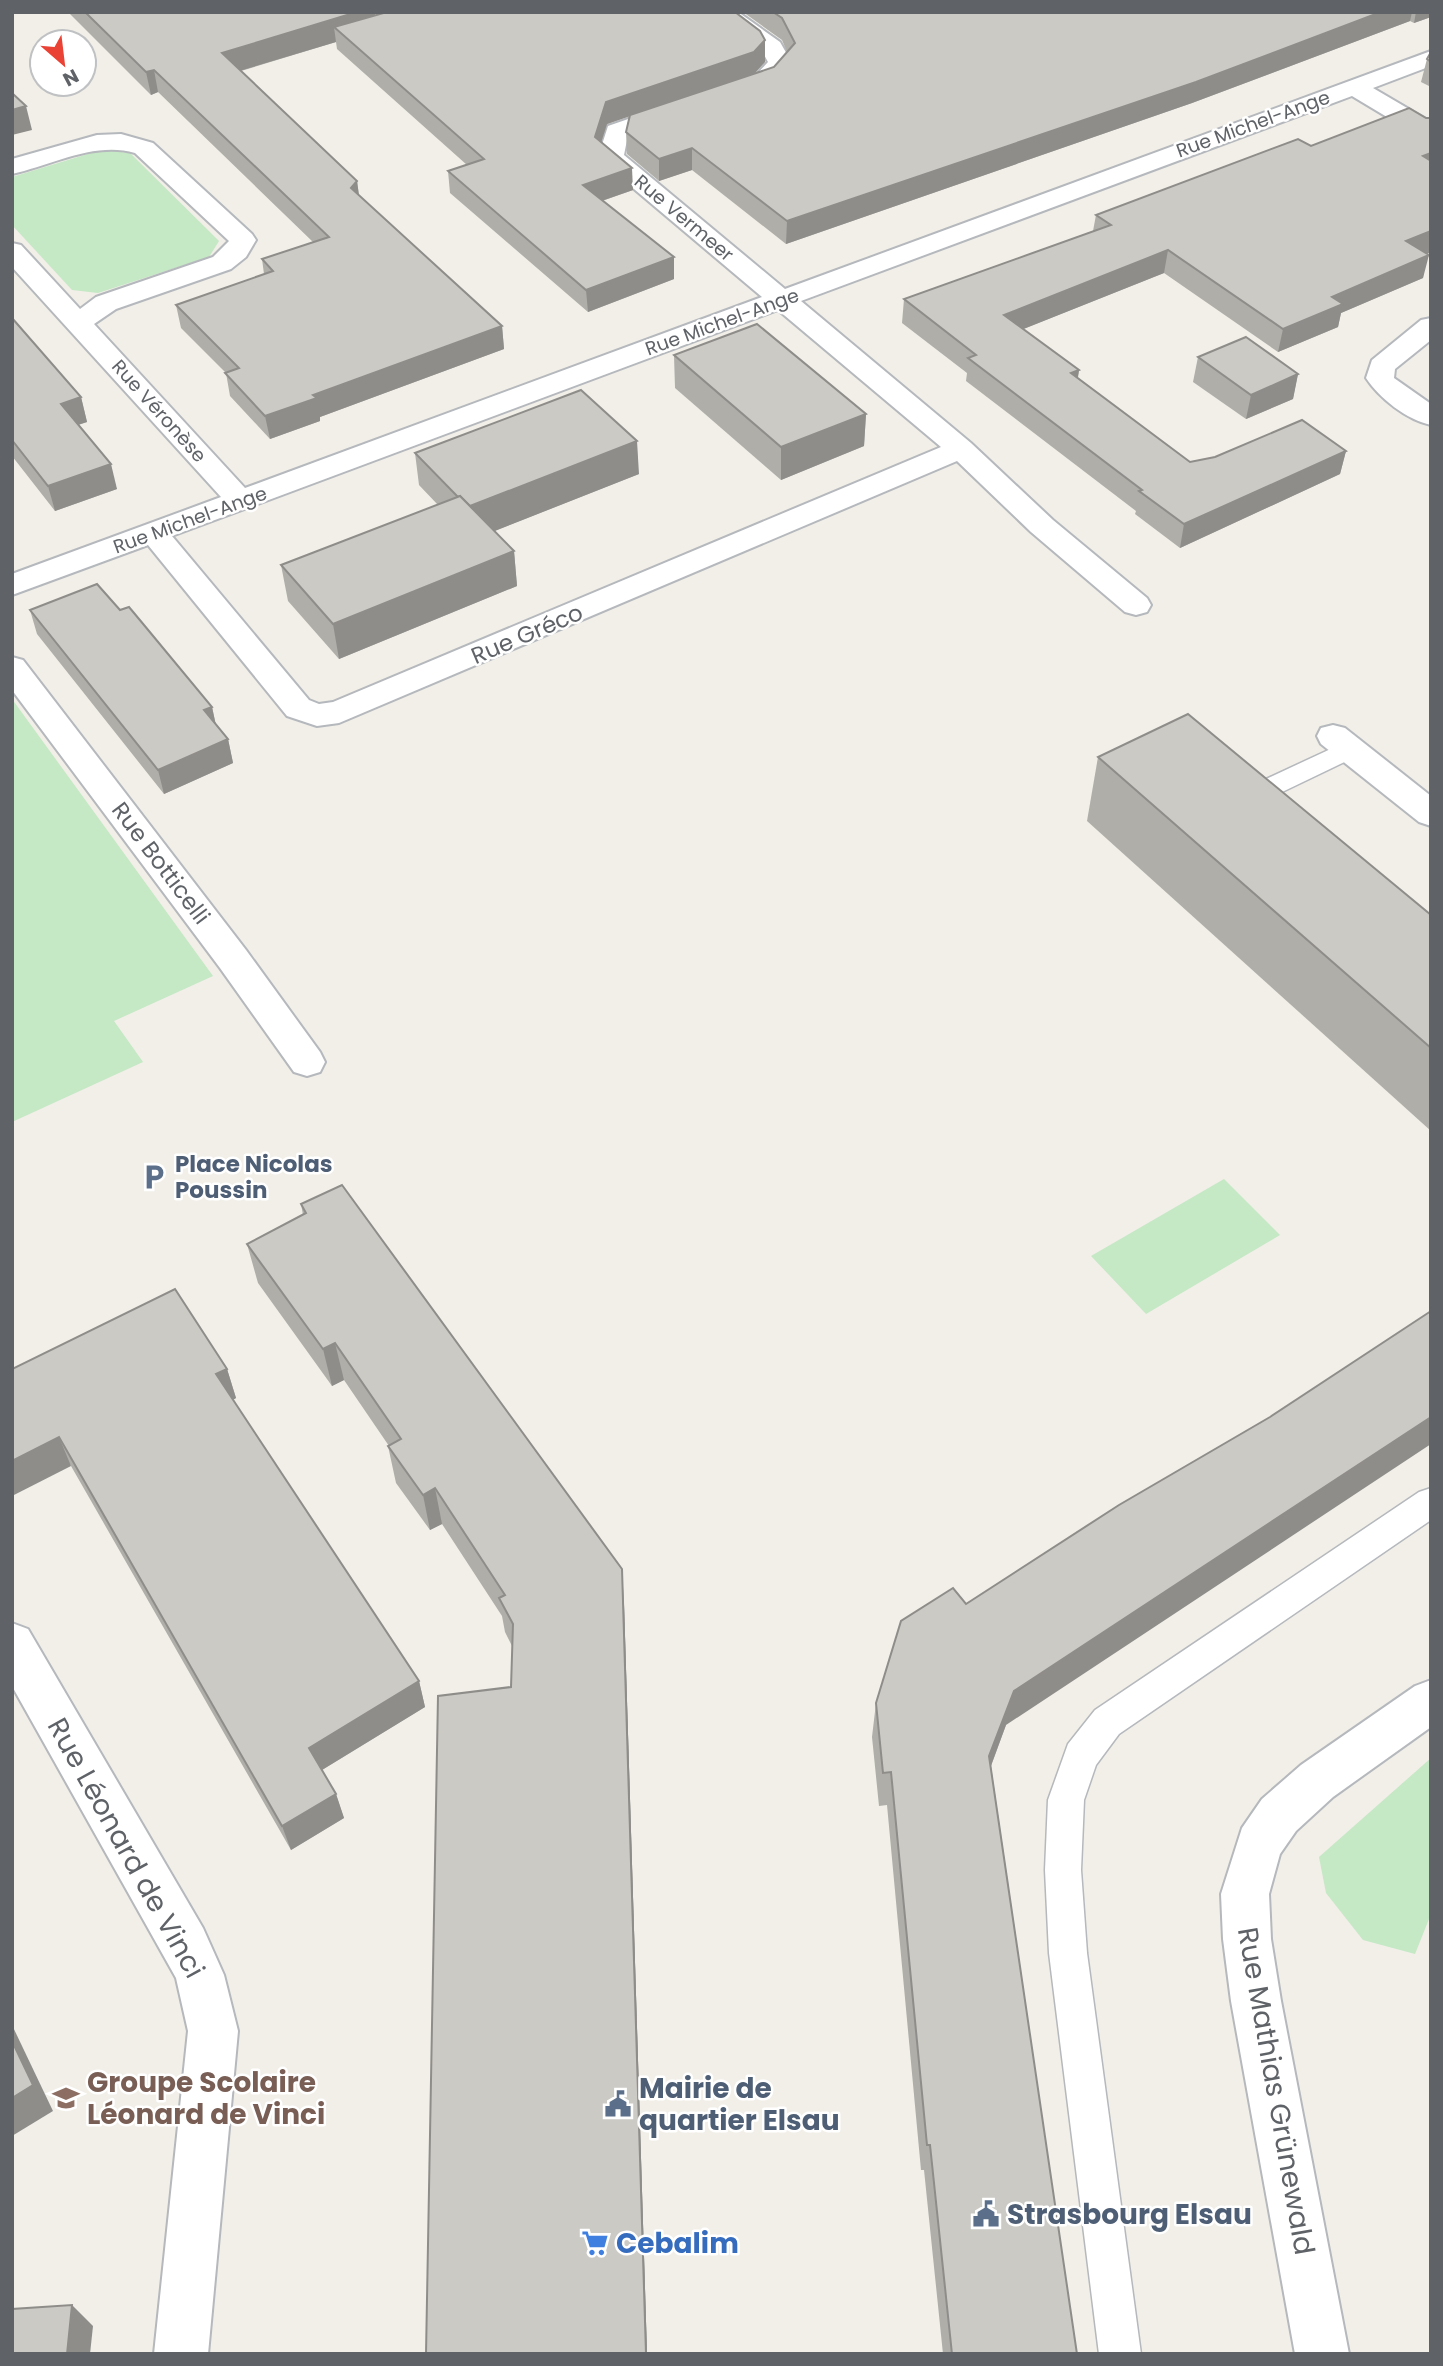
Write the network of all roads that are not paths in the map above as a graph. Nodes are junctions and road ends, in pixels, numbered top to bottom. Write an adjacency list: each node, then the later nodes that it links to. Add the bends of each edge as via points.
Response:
1 (722, 12): 7 (street, Rue Vermeer, via 772,47 780,63 764,81 617,131 611,157)
2 (1431, 58): 3 (street, Rue Michel-Ange)
3 (1354, 87): 4 (street); 7 (street, Rue Michel-Ange)
4 (1431, 133)
5 (12, 167): 8 (street, via 97,142 121,141 144,148 243,240 222,263 106,303)
6 (12, 251): 8 (street, Rue Véronèse)
7 (782, 300): 11 (street); 12 (street, Rue Michel-Ange)
8 (78, 322): 12 (street, Rue Véronèse)
9 (1431, 326): 10 (street, via 1382,366 1380,377)
10 (1431, 417)
11 (961, 449): 13 (street, Rue Gréco, via 363,702 317,715 299,708); 15 (street, via 1042,526)
12 (240, 501): 13 (street, Rue Michel-Ange)
13 (154, 533): 14 (street, Rue Michel-Ange)
14 (12, 585)
15 (1136, 605)
16 (12, 667): 20 (street, Rue Botticelli)
17 (1341, 743): 18 (street); 19 (lane, via 1260,792)
18 (1431, 814)
19 (1300, 827)
20 (307, 1062)
21 (1428, 1508): 25 (lane, via 1107,1722 1081,1756 1066,1800 1063,1870 1068,1953)
22 (12, 1643): 24 (street, Rue Léonard de Vinci, via 200,1975 213,2031)
23 (1431, 1701): 26 (street, Rue Mathias Grünewald, via 1317,1781 1279,1815 1259,1844 1245,1894 1256,2001)
24 (181, 2354)
25 (1120, 2354)
26 (1322, 2354)

